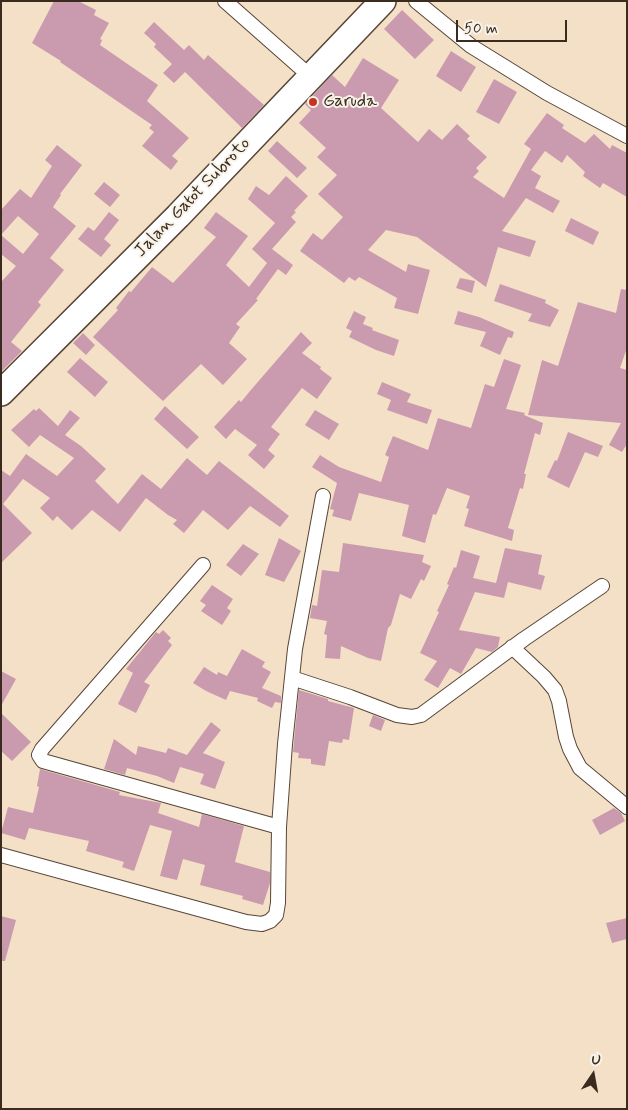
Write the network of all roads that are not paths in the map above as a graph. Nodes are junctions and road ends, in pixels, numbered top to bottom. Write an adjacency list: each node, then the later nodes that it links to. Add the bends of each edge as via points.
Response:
1 (225, 1): 4 (street)
2 (382, 1): 4 (highway, Jalan Gatot Subroto)
3 (416, 1): 5 (street, via 471,46 547,93)
4 (310, 76): 6 (highway, Jalan Gatot Subroto, via 178,216)
5 (627, 136)
6 (1, 393)
7 (323, 496): 11 (street)
8 (203, 565): 13 (street, via 39,755 43,761)
9 (602, 586): 10 (street)
10 (512, 647): 11 (street, via 427,711 412,717 397,715); 12 (street, via 554,690 566,737 580,768)
11 (292, 678): 13 (street)
12 (627, 807)
13 (279, 827): 14 (street, via 276,915 262,924)
14 (1, 855)

